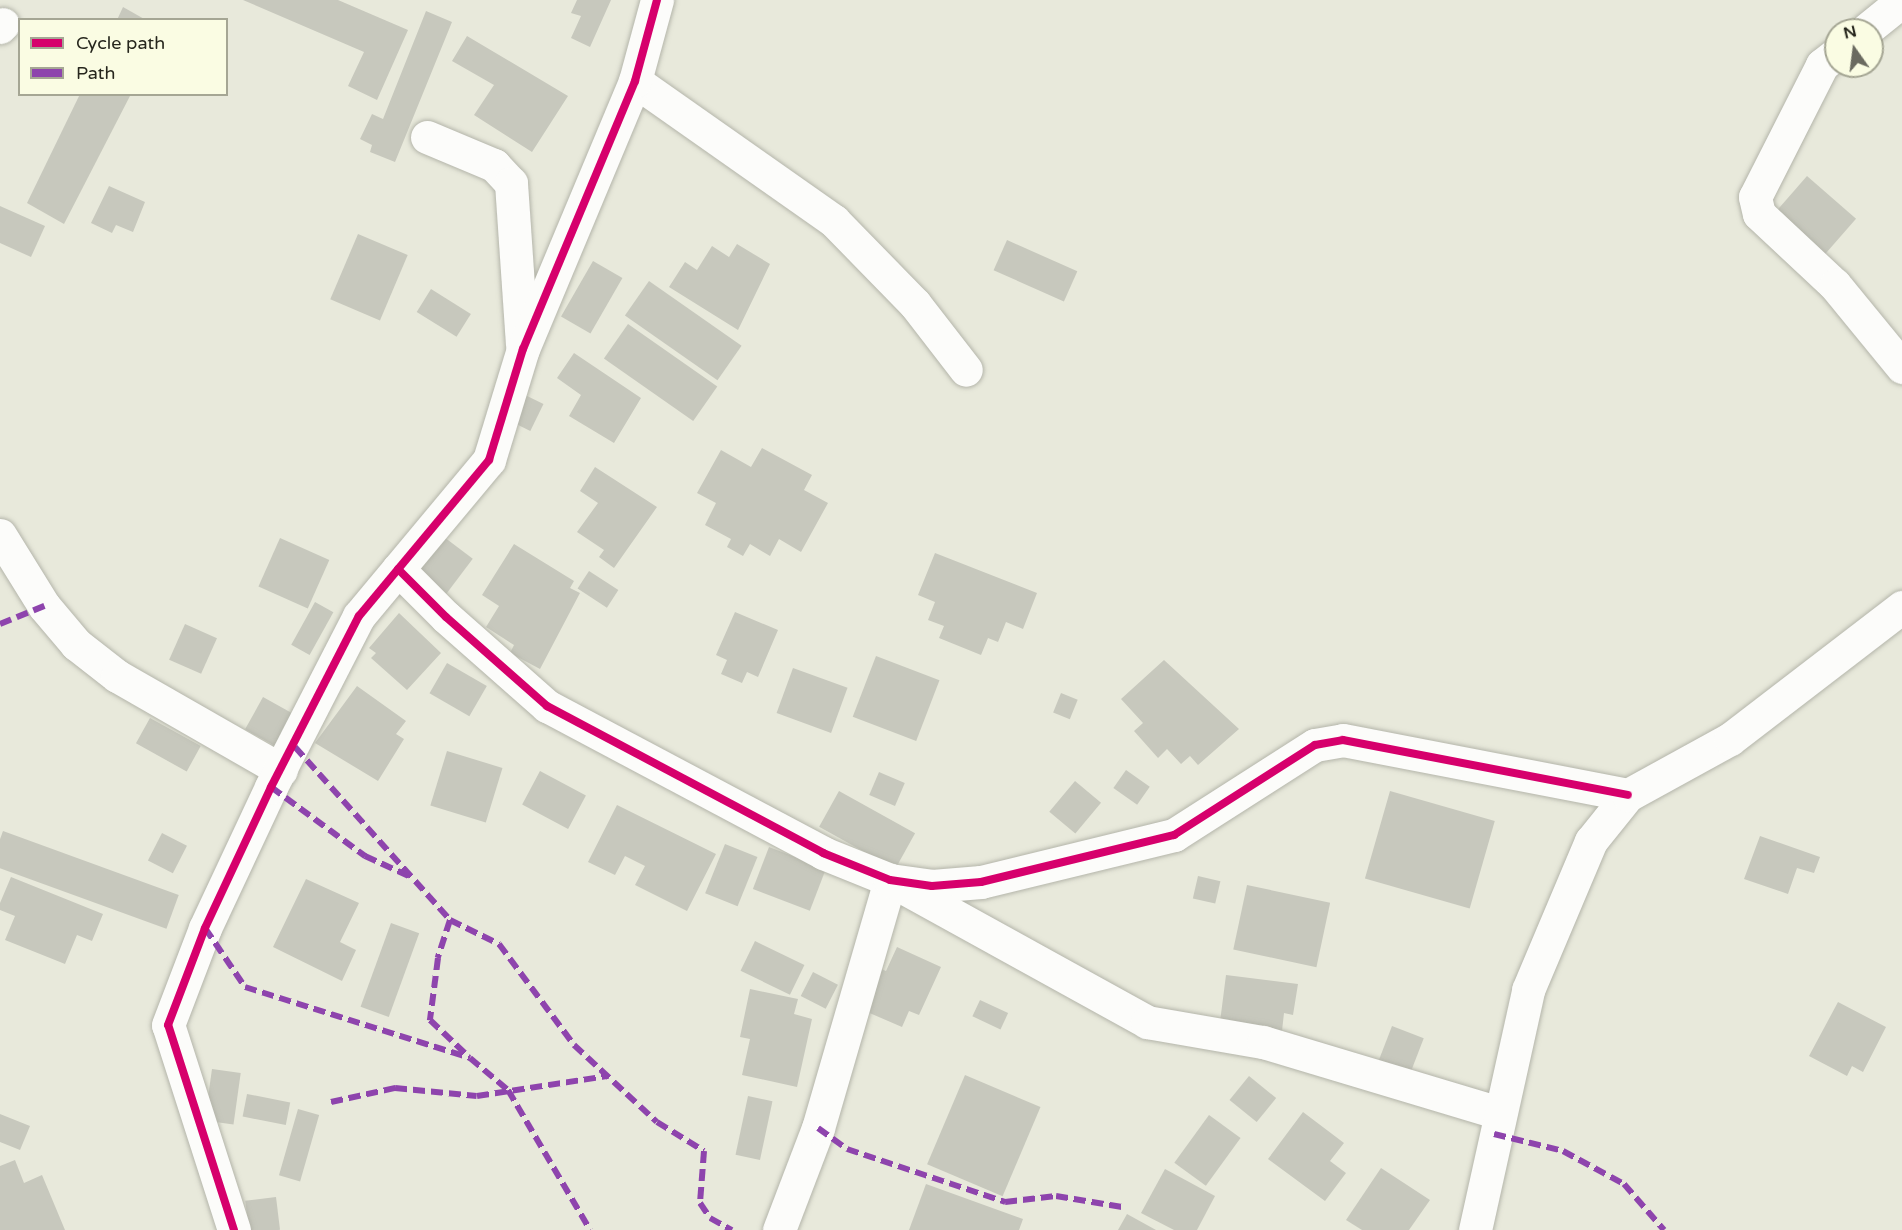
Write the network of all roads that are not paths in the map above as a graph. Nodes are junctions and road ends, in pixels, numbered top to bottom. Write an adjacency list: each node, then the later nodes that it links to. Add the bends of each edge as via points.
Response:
1 (657, 0): 5 (street)
2 (1902, 1): 3 (street)
3 (1881, 18)
4 (1824, 63): 8 (street, via 1755,196 1758,214 1835,285)
5 (635, 81): 7 (street); 9 (street, via 834,220 915,304)
6 (427, 137): 7 (street, via 494,165 511,183)
7 (523, 349): 11 (street, via 489,460)
8 (1902, 367)
9 (966, 370)
10 (0, 535): 13 (street, via 44,606 76,644 117,676)
11 (398, 569): 13 (street, via 359,616); 15 (street, via 547,706 823,853)
12 (1902, 607): 14 (street, via 1730,739)
13 (281, 770): 17 (street, via 205,928 168,1025)
14 (1628, 795): 15 (street, via 1343,740 1316,745 1174,835 981,882 932,886); 16 (street, via 1591,841 1528,990)
15 (890, 880): 16 (street, via 1147,1022 1263,1042); 18 (street, via 818,1128)
16 (1499, 1113): 19 (street)
17 (234, 1230)
18 (779, 1230)
19 (1475, 1230)

